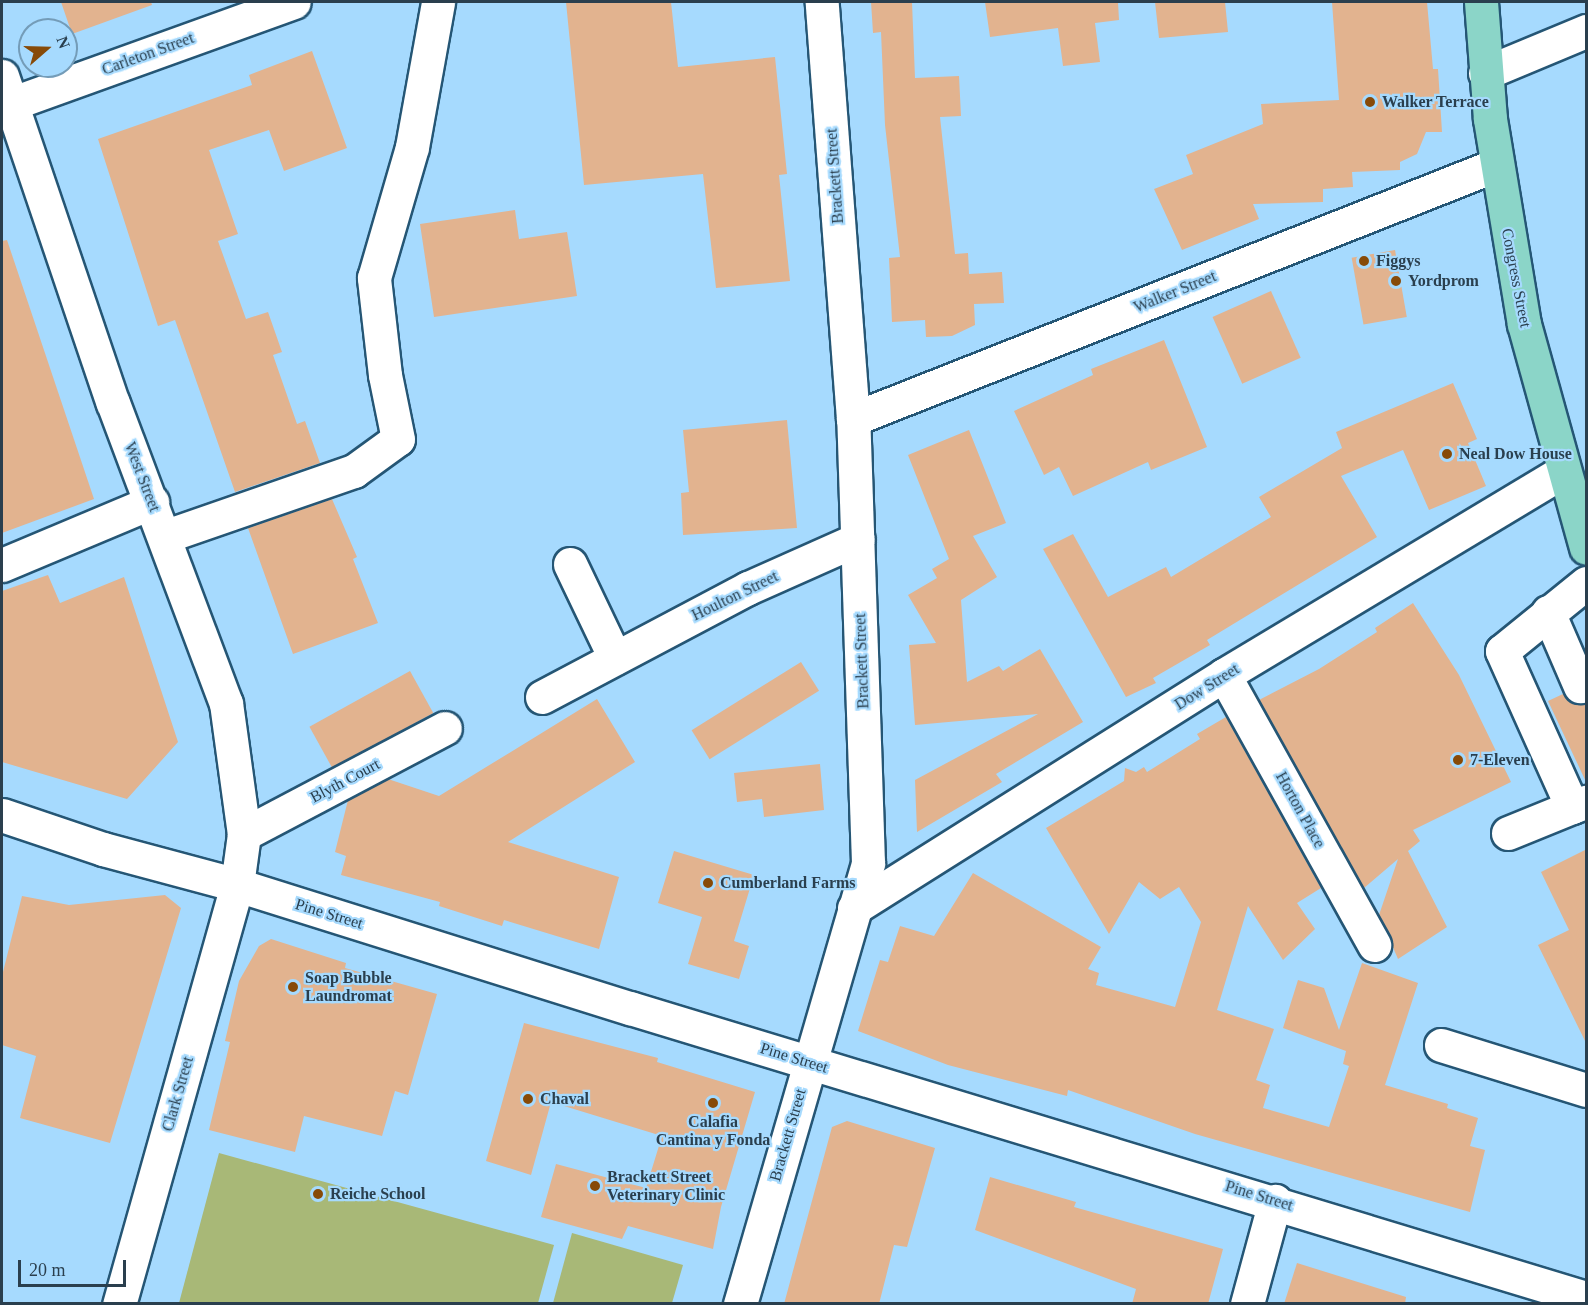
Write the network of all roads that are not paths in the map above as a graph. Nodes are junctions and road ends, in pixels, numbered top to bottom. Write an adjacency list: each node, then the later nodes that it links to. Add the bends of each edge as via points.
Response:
1 (294, 2): 7 (street, Carleton Street)
2 (438, 2): 13 (street, via 412,147 374,278 385,375 398,439 354,471)
3 (822, 2): 9 (street, Brackett Street)
4 (1481, 2): 6 (main road, Congress Street)
5 (1587, 31): 6 (street)
6 (1485, 73): 8 (main road, Congress Street)
7 (5, 96): 11 (street, West Street)
8 (1496, 165): 9 (street, Walker Street); 10 (main road, Congress Street, via 1524,324)
9 (853, 419): 14 (street, Brackett Street)
10 (1563, 471): 12 (main road, Congress Street); 21 (street, Dow Street)
11 (152, 502): 13 (street, West Street); 17 (street)
12 (1580, 505): 15 (main road, Congress Street)
13 (166, 536): 28 (street, West Street, via 226,704)
14 (858, 539): 20 (street, Houlton Street, via 748,588); 30 (street, Brackett Street, via 868,863)
15 (1587, 548)
16 (570, 564): 20 (street)
17 (2, 565)
18 (1587, 583): 19 (street)
19 (1548, 612): 22 (street); 25 (street, via 1502,651)
20 (615, 658): 23 (street, Houlton Street)
21 (1224, 675): 30 (street, Dow Street); 31 (street, Horton Place)
22 (1580, 686)
23 (542, 697)
24 (446, 728): 28 (street, Blyth Court)
25 (1579, 804): 27 (street)
26 (2, 815): 29 (street, Pine Street, via 103,849)
27 (1508, 833)
28 (244, 834): 29 (street, West Street)
29 (237, 885): 33 (street, Pine Street); 37 (street, Clark Street)
30 (854, 908): 33 (street, Brackett Street)
31 (1374, 945)
32 (1441, 1045): 34 (street)
33 (809, 1063): 35 (street, Pine Street); 38 (street, Brackett Street)
34 (1587, 1090)
35 (1275, 1201): 36 (street, Pine Street); 39 (street)
36 (1587, 1298)
37 (119, 1304)
38 (741, 1304)
39 (1247, 1304)

